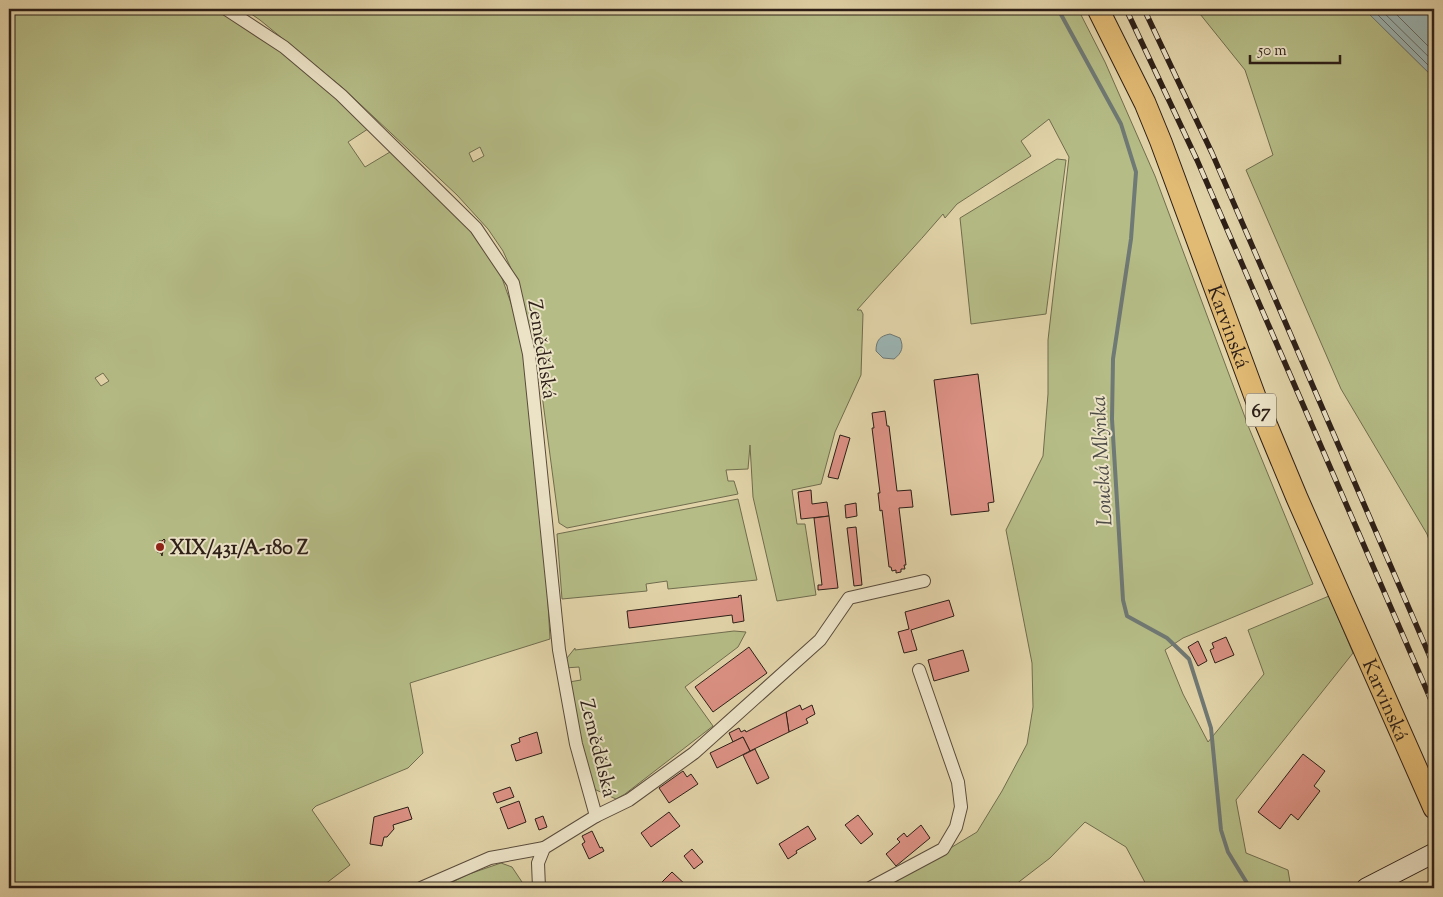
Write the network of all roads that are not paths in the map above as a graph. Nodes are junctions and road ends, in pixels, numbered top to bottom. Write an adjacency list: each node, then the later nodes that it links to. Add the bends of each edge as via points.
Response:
1 (226, 9): 6 (street, Zemědělská, via 284,47 341,95 476,228 513,283 529,354 559,650 576,744)
2 (1098, 9): 5 (main road, Karvinská / 67, via 1161,142 1257,402)
3 (924, 580): 6 (street, Zemědělská, via 849,598 820,640 694,753 629,800)
4 (919, 670): 11 (street, via 958,782 961,807 956,827 943,849)
5 (1434, 808)
6 (596, 816): 7 (street, Zemědělská)
7 (544, 848): 9 (street, via 490,858); 10 (street, via 538,862)
8 (1434, 853): 12 (street)
9 (421, 888)
10 (539, 888)
11 (870, 888)
12 (1366, 888)

